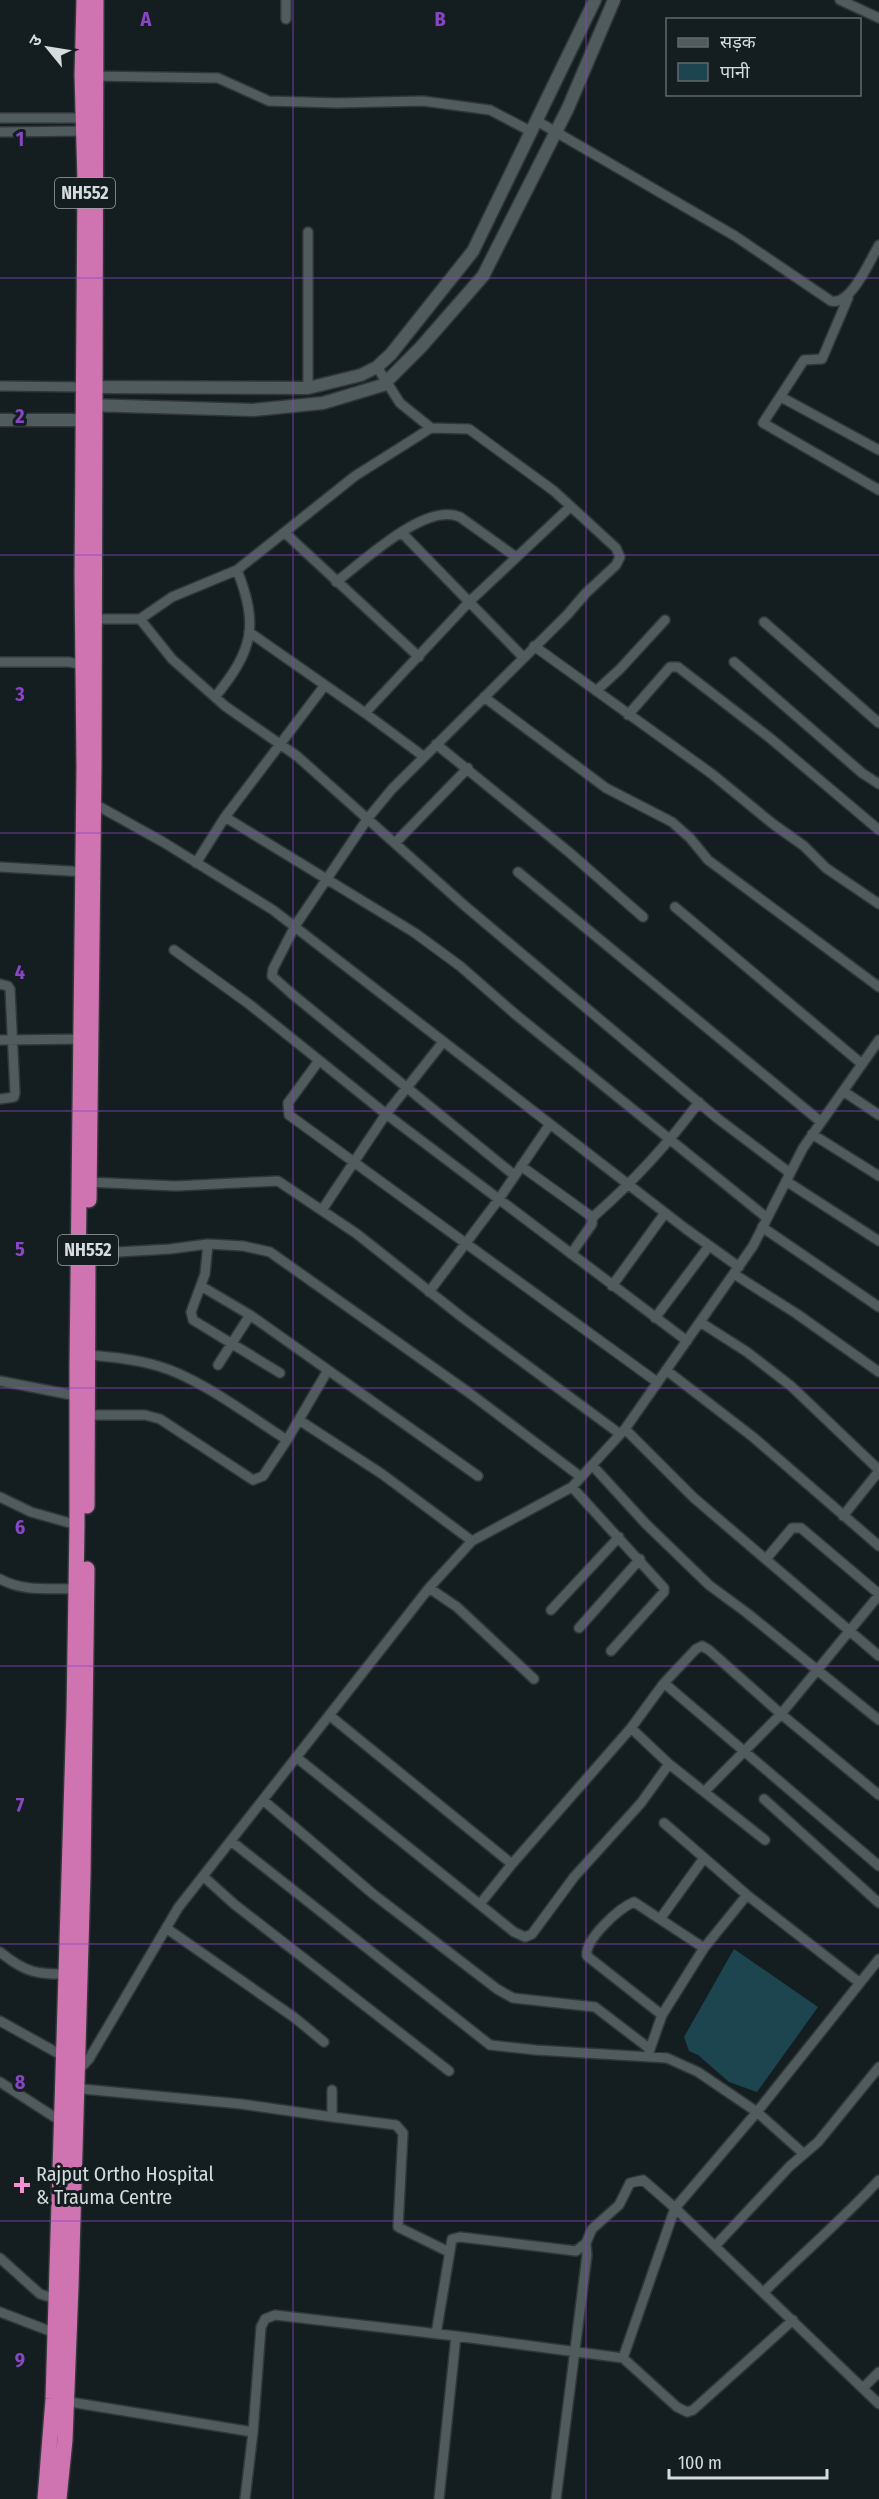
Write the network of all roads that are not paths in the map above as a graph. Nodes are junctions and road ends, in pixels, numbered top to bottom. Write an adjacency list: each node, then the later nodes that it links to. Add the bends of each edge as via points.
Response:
1 (84, 0): 9 (highway, NH552)
2 (96, 0): 9 (highway, NH552)
3 (286, 0): 8 (street)
4 (595, 0): 12 (street)
5 (614, 0): 13 (street)
6 (840, 0): 7 (street)
7 (879, 18)
8 (286, 19)
9 (89, 76): 11 (highway, NH552); 12 (street, via 218,78 269,101 423,101 490,110)
10 (0, 118): 11 (street)
11 (90, 125): 14 (street); 21 (highway, NH552)
12 (535, 126): 13 (street); 18 (street, via 473,251)
13 (556, 131): 17 (street, via 735,236 831,301); 19 (street, via 483,276)
14 (0, 132)
15 (308, 232): 22 (street)
16 (879, 245): 17 (street)
17 (848, 298): 23 (street, via 822,359 804,360)
18 (377, 367): 19 (street); 22 (street)
19 (386, 382): 24 (street, via 323,403 253,410); 26 (street, via 400,403)
20 (0, 386): 21 (street)
21 (89, 387): 22 (street); 24 (highway, NH552)
22 (308, 388)
23 (781, 397): 27 (street); 28 (street, via 763,423)
24 (87, 410): 25 (street); 36 (highway, NH552)
25 (0, 420)
26 (431, 428): 29 (street, via 469,429); 30 (street, via 355,476)
27 (879, 450)
28 (879, 490)
29 (570, 507): 32 (street); 41 (street, via 620,556 616,565)
30 (285, 533): 33 (street); 34 (street)
31 (402, 533): 32 (street, via 422,520 451,513); 34 (street); 35 (street)
32 (516, 556): 35 (street)
33 (237, 570): 37 (street, via 172,597); 40 (street, via 248,597 252,622)
34 (336, 582): 42 (street)
35 (469, 602): 42 (street); 43 (street)
36 (88, 619): 37 (street); 46 (highway, NH552); 59 (highway, NH552)
37 (140, 619): 49 (street, via 172,659)
38 (665, 620): 48 (street)
39 (764, 622): 53 (street)
40 (249, 632): 47 (street); 49 (street, via 244,653)
41 (534, 646): 43 (street); 48 (street)
42 (419, 657): 51 (street)
43 (523, 657): 50 (street)
44 (0, 662): 46 (street)
45 (734, 662): 58 (street)
46 (83, 665): 59 (highway, NH552)
47 (325, 685): 51 (street); 54 (street)
48 (596, 691): 52 (street)
49 (215, 697): 54 (street)
50 (484, 697): 55 (street); 75 (street, via 606,788 672,822 708,860)
51 (365, 713): 56 (street)
52 (628, 715): 62 (street, via 670,667 678,666); 69 (street, via 712,774 826,867)
53 (879, 723)
54 (281, 744): 60 (street); 61 (street)
55 (436, 744): 56 (street); 57 (street)
56 (423, 756): 61 (street)
57 (468, 768): 63 (street); 71 (street)
58 (879, 784)
59 (88, 802): 64 (street); 66 (highway, NH552)
60 (225, 817): 64 (street); 68 (street)
61 (368, 818): 63 (street); 68 (street)
62 (879, 830)
63 (395, 843): 86 (street)
64 (196, 863): 72 (street)
65 (0, 867): 66 (street)
66 (88, 872): 76 (highway, NH552)
67 (518, 872): 89 (street)
68 (328, 880): 72 (street); 92 (street, via 415,933 460,966)
69 (879, 904)
70 (675, 907): 82 (street)
71 (643, 917)
72 (295, 926): 79 (street); 83 (street, via 272,976)
73 (174, 950): 81 (street, via 249,1004)
74 (0, 984): 78 (street, via 10,989)
75 (879, 987)
76 (86, 1039): 78 (street); 98 (highway, NH552)
77 (0, 1040): 78 (street)
78 (12, 1040): 85 (street, via 15,1093 9,1099)
79 (443, 1042): 83 (street); 90 (street)
80 (877, 1045): 82 (street)
81 (318, 1062): 87 (street); 93 (street, via 288,1103 289,1115)
82 (862, 1064): 84 (street)
83 (407, 1088): 87 (street); 95 (street)
84 (843, 1090): 88 (street); 89 (street)
85 (0, 1099)
86 (699, 1102): 92 (street); 97 (street)
87 (386, 1114): 93 (street); 100 (street)
88 (879, 1114)
89 (821, 1122): 91 (street)
90 (550, 1124): 94 (street); 99 (street)
91 (812, 1134): 96 (street); 97 (street)
92 (671, 1140): 99 (street); 103 (street)
93 (355, 1161): 101 (street); 107 (street)
94 (521, 1166): 95 (street); 104 (street, via 592,1217)
95 (514, 1175): 100 (street)
96 (879, 1176)
97 (788, 1177): 103 (street); 106 (street)
98 (84, 1182): 101 (street, via 176,1186 278,1181); 110 (highway, NH552)
99 (630, 1185): 102 (street); 104 (street)
100 (499, 1199): 107 (street); 111 (street)
101 (322, 1210): 115 (street)
102 (665, 1213): 109 (street); 114 (street)
103 (767, 1218): 105 (street)
104 (592, 1221): 111 (street)
105 (762, 1227): 112 (street); 116 (street)
106 (879, 1241)
107 (466, 1242): 115 (street); 129 (street)
108 (208, 1244): 110 (street); 113 (street); 138 (street, via 270,1252 468,1392)
109 (709, 1246): 112 (street); 118 (street)
110 (83, 1254): 122 (highway, NH552); 130 (highway, NH552)
111 (571, 1254): 114 (street)
112 (736, 1270): 119 (street); 126 (street)
113 (201, 1286): 117 (street); 121 (street, via 191,1312 193,1320)
114 (612, 1286): 118 (street)
115 (429, 1292): 133 (street)
116 (879, 1307)
117 (250, 1315): 121 (street); 124 (street)
118 (655, 1318): 120 (street)
119 (700, 1322): 120 (street); 136 (street, via 791,1386)
120 (687, 1341): 125 (street)
121 (232, 1344): 123 (street); 127 (street)
122 (88, 1355): 131 (highway, NH552); 134 (street, via 158,1366 204,1388)
123 (218, 1365)
124 (328, 1370): 132 (street); 137 (street)
125 (666, 1370): 129 (street); 141 (street, via 753,1437)
126 (879, 1372)
127 (280, 1373)
128 (0, 1381): 130 (street)
129 (657, 1382): 133 (street)
130 (77, 1396): 142 (highway, NH552)
131 (88, 1415): 134 (street, via 145,1415 160,1419 253,1480 263,1476); 186 (highway, NH552, via 86,1712)
132 (299, 1420): 134 (street); 144 (street, via 382,1474)
133 (623, 1432): 135 (street); 147 (street)
134 (287, 1440)
135 (592, 1465): 138 (street); 157 (street, via 709,1585)
136 (879, 1470): 141 (street)
137 (478, 1476)
138 (580, 1478): 139 (street)
139 (572, 1487): 143 (street); 144 (street)
140 (0, 1497): 142 (street, via 31,1512)
141 (843, 1516): 145 (street)
142 (77, 1525): 150 (highway, NH552)
143 (619, 1537): 146 (street); 152 (street)
144 (472, 1541): 149 (street)
145 (879, 1546)
146 (640, 1559): 153 (street); 155 (street, via 663,1584 664,1592)
147 (766, 1560): 151 (street, via 792,1528 801,1528); 154 (street)
148 (0, 1579): 150 (street, via 22,1588)
149 (429, 1588): 158 (street, via 457,1607); 161 (street)
150 (76, 1589): 186 (highway, NH552)
151 (879, 1595): 154 (street)
152 (551, 1610)
153 (579, 1628)
154 (847, 1631): 156 (street); 157 (street)
155 (611, 1650)
156 (879, 1656)
157 (817, 1669): 160 (street); 162 (street)
158 (534, 1679)
159 (664, 1683): 160 (street, via 702,1646); 163 (street); 164 (street)
160 (781, 1714): 164 (street); 168 (street)
161 (329, 1715): 165 (street); 175 (street)
162 (879, 1720)
163 (631, 1728): 166 (street); 175 (street)
164 (744, 1752): 167 (street); 176 (street)
165 (296, 1757): 170 (street); 180 (street)
166 (669, 1764): 167 (street); 180 (street, via 641,1803 574,1876 532,1934 520,1936)
167 (705, 1791): 172 (street)
168 (879, 1795)
169 (764, 1799): 179 (street)
170 (263, 1800): 173 (street); 191 (street, via 373,1894 497,1989 513,1998 596,2007)
171 (664, 1823): 174 (street)
172 (765, 1840)
173 (231, 1841): 177 (street); 191 (street, via 490,2044 536,2050)
174 (704, 1858): 178 (street); 181 (street)
175 (512, 1864): 180 (street)
176 (879, 1866)
177 (203, 1876): 182 (street); 193 (street)
178 (747, 1895): 183 (street); 187 (street)
179 (879, 1903)
180 (480, 1904)
181 (660, 1919): 183 (street); 188 (street, via 634,1902 607,1923 586,1950 587,1956)
182 (165, 1928): 190 (street); 195 (street, via 89,2059)
183 (704, 1948): 188 (street)
184 (0, 1952): 186 (street, via 35,1974)
185 (879, 1959): 187 (street)
186 (73, 1974): 192 (highway, NH552); 195 (highway, NH552)
187 (860, 1983): 198 (street)
188 (662, 2015): 191 (street)
189 (0, 2021): 192 (street)
190 (324, 2042)
191 (649, 2053): 198 (street, via 698,2072)
192 (63, 2056): 195 (highway, NH552)
193 (448, 2071)
194 (877, 2072): 201 (street)
195 (70, 2081): 199 (street); 200 (highway, NH552); 219 (highway, NH552)
196 (0, 2082): 200 (street)
197 (332, 2090): 199 (street)
198 (757, 2112): 201 (street); 203 (street)
199 (332, 2117): 206 (street, via 400,2128 403,2133 398,2227)
200 (62, 2122): 209 (highway, NH552)
201 (804, 2154): 205 (street)
202 (879, 2180): 208 (street)
203 (675, 2208): 204 (street, via 642,2180 630,2183 620,2205 592,2229); 205 (street); 216 (street)
204 (586, 2242): 206 (street, via 576,2251 460,2237 452,2239); 215 (street)
205 (716, 2245): 208 (street)
206 (449, 2252): 213 (street)
207 (0, 2258): 209 (street, via 40,2294)
208 (764, 2292): 211 (street)
209 (56, 2299): 212 (highway, NH552)
210 (0, 2312): 212 (street)
211 (794, 2320): 216 (street, via 687,2412); 218 (street)
212 (55, 2333): 219 (highway, NH552)
213 (436, 2334): 214 (street); 221 (street, via 275,2315 265,2319 261,2326)
214 (456, 2336): 215 (street); 225 (street)
215 (575, 2351): 216 (street); 226 (street)
216 (623, 2358)
217 (879, 2372): 218 (street)
218 (864, 2388): 220 (street)
219 (60, 2400): 221 (street); 222 (highway, NH552); 223 (highway, NH552)
220 (879, 2404)
221 (253, 2432): 224 (street)
222 (45, 2499)
223 (59, 2499)
224 (245, 2499)
225 (439, 2499)
226 (556, 2499)

